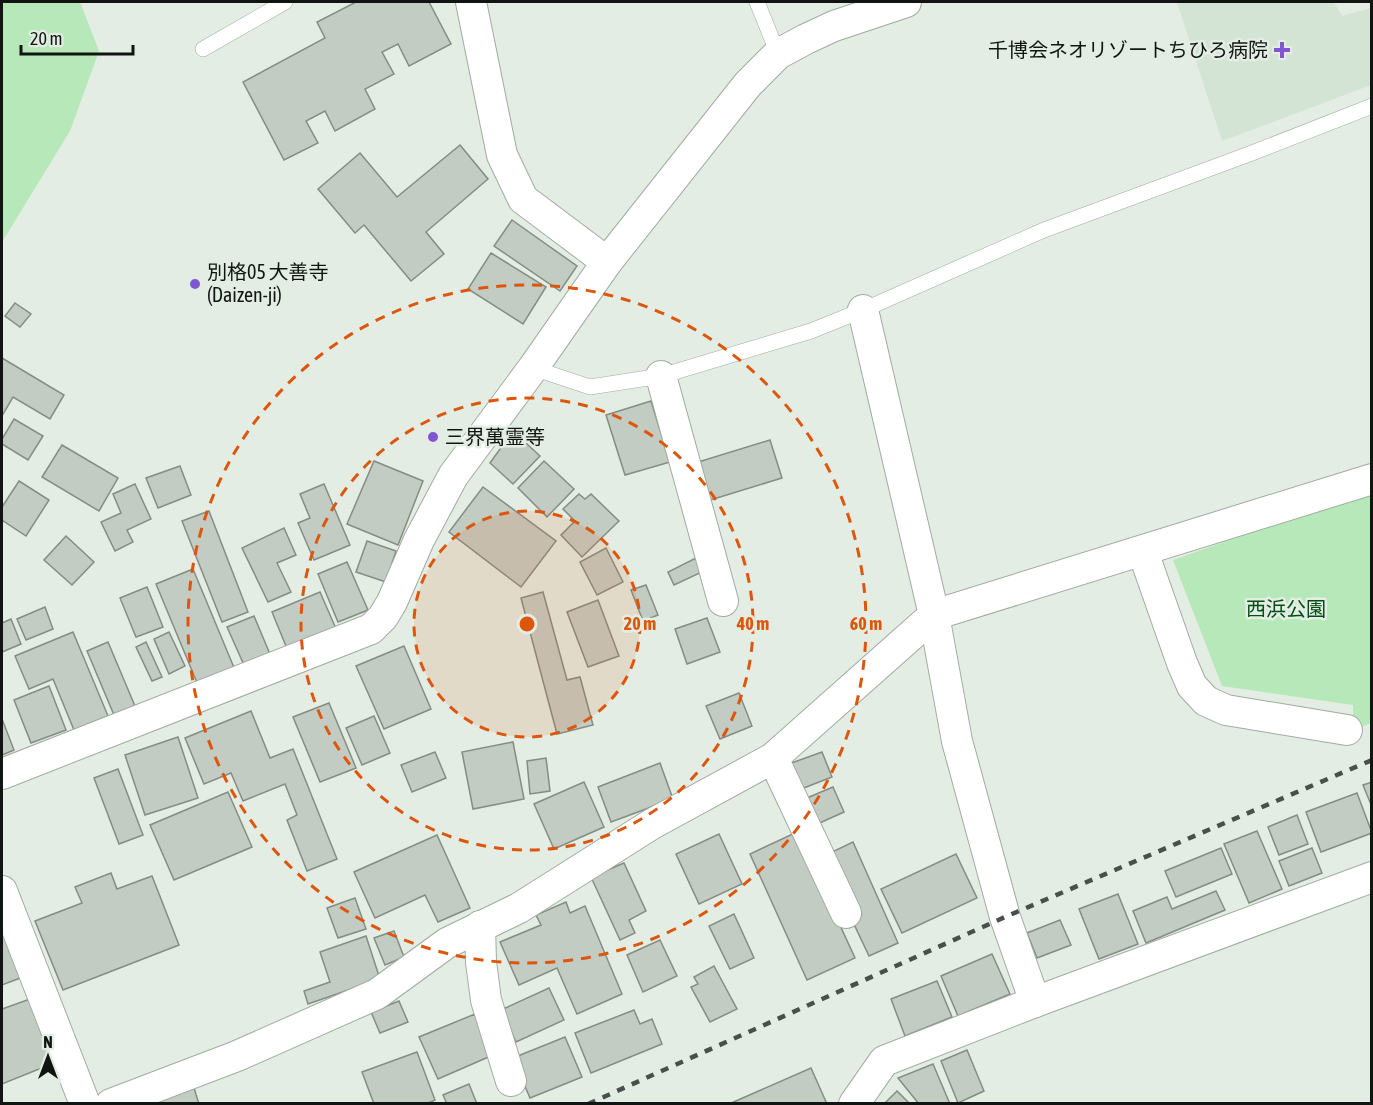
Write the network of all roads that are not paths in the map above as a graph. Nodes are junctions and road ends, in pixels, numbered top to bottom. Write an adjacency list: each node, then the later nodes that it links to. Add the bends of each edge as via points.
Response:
1 (285, 2): 5 (lane)
2 (471, 2): 8 (street, via 502,155 523,199)
3 (758, 2): 6 (lane)
4 (906, 2): 6 (street, via 834,26)
5 (202, 49)
6 (778, 54): 8 (street, via 747,84)
7 (1371, 106): 9 (lane, via 1044,230)
8 (607, 262): 10 (street)
9 (863, 310): 11 (lane, via 811,331); 15 (street)
10 (533, 368): 11 (lane, via 590,387); 18 (street, via 453,476 392,602 371,629)
11 (661, 376): 14 (street)
12 (1371, 479): 13 (street)
13 (1143, 552): 15 (street); 16 (street, via 1182,663 1192,686 1206,701 1226,710)
14 (723, 601)
15 (934, 615): 17 (street); 23 (street, via 960,752 1005,917)
16 (1347, 730)
17 (773, 758): 21 (street); 22 (street, via 652,824 519,908)
18 (2, 774)
19 (1371, 877): 23 (street)
20 (2, 891): 25 (street)
21 (846, 913)
22 (480, 926): 24 (street, via 486,1000); 26 (street, via 447,943 377,994 237,1056)
23 (1035, 1002): 27 (street, via 884,1061)
24 (511, 1081)
25 (85, 1104)
26 (111, 1104)
27 (854, 1104)

